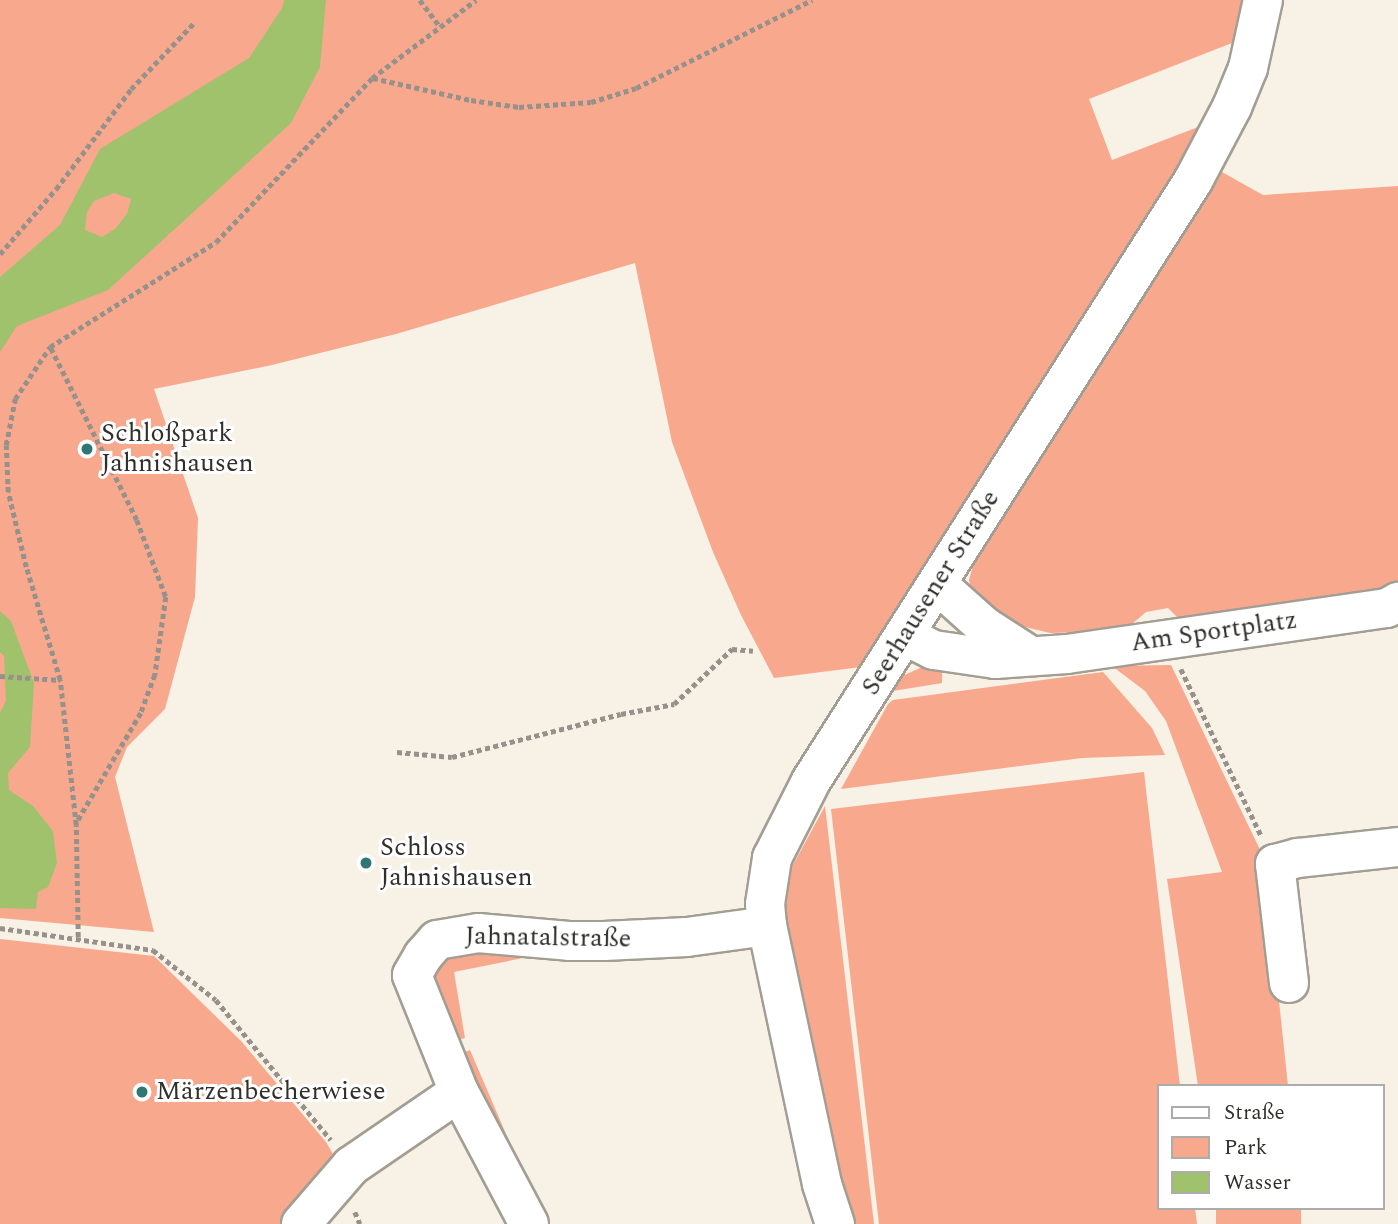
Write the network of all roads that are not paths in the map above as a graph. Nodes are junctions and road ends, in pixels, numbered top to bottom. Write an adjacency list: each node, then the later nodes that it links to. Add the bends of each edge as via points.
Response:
1 (1263, 0): 2 (street, Seerhausener Straße, via 1248,68 1193,181)
2 (937, 584): 4 (street, Seerhausener Straße); 5 (street, via 984,626)
3 (1398, 602): 5 (street, Am Sportplatz, via 1388,608)
4 (906, 636): 5 (street, Am Sportplatz, via 934,650 995,659); 7 (street, Seerhausener Straße, via 811,781 772,858 765,904)
5 (1029, 655)
6 (1398, 847): 8 (street, via 1275,864)
7 (767, 926): 9 (street, Jahnatalstraße, via 569,942 478,933 437,940 412,975); 12 (street, Seerhausener Straße, via 822,1184)
8 (1289, 983)
9 (459, 1092): 10 (street, via 351,1166); 11 (street, Jahnatalstraße)
10 (301, 1224)
11 (529, 1224)
12 (835, 1224)

